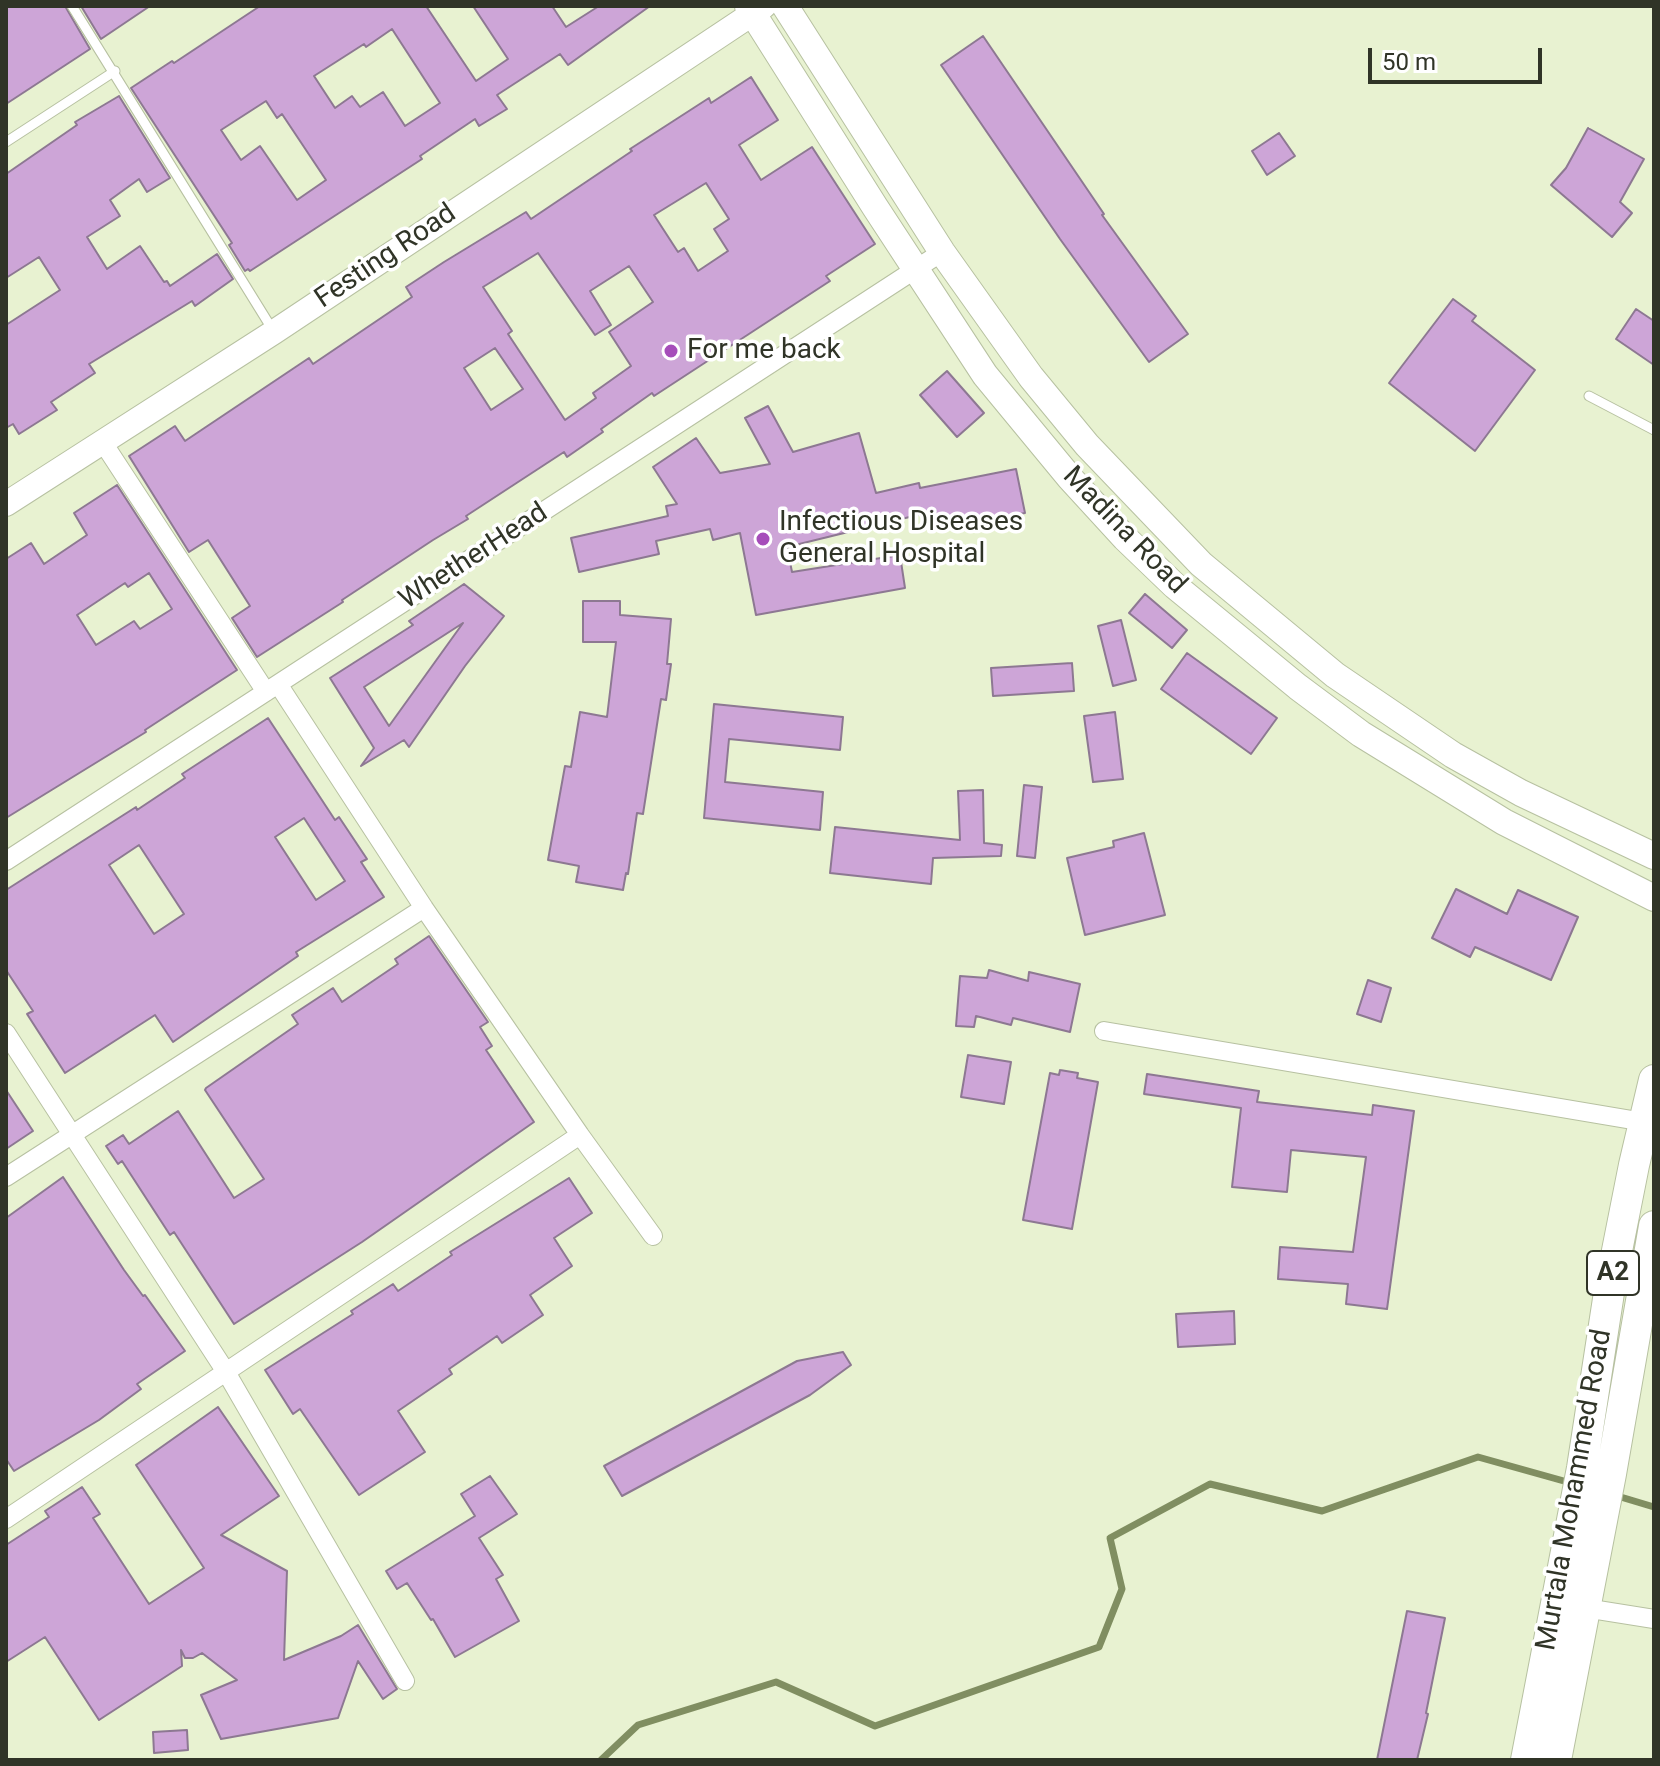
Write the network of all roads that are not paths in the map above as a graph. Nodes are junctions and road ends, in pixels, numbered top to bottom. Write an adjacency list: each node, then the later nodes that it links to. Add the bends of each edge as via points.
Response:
1 (72, 6): 4 (lane)
2 (785, 6): 6 (main road, Madina Road)
3 (755, 8): 7 (main road, Madina Road); 8 (street, Festing Road)
4 (115, 71): 5 (lane); 8 (lane)
5 (6, 142)
6 (942, 252): 7 (street, WhetherHead); 14 (main road, Madina Road, via 1087,445 1201,564 1288,638 1453,755)
7 (916, 270): 13 (street, WhetherHead); 16 (main road, Madina Road, via 985,375 1125,538 1175,586 1361,734 1504,822)
8 (274, 332): 11 (street, Festing Road)
9 (1589, 396): 10 (lane)
10 (1654, 430)
11 (102, 441): 12 (street, Festing Road); 13 (street)
12 (6, 504)
13 (272, 688): 15 (street, WhetherHead); 17 (street)
14 (1654, 856)
15 (6, 861)
16 (1654, 898)
17 (424, 908): 22 (street); 23 (street)
18 (1104, 1031): 21 (street)
19 (6, 1033): 22 (street)
20 (1654, 1080): 21 (highway, Murtala Mohammed Road / A2)
21 (1644, 1122): 29 (highway, Murtala Mohammed Road / A2, via 1610,1286)
22 (72, 1134): 24 (street); 28 (street)
23 (580, 1135): 26 (street); 28 (street)
24 (6, 1177)
25 (1654, 1226): 27 (highway, Murtala Mohammed Road / A2)
26 (653, 1236)
27 (1648, 1291): 29 (highway, Murtala Mohammed Road / A2)
28 (226, 1372): 30 (street); 34 (street)
29 (1596, 1471): 31 (highway, Murtala Mohammed Road / A2)
30 (6, 1519)
31 (1587, 1521): 32 (highway, Murtala Mohammed Road / A2); 35 (highway, Murtala Mohammed Road / A2)
32 (1585, 1608): 33 (street); 36 (highway, Murtala Mohammed Road / A2)
33 (1654, 1619)
34 (405, 1681)
35 (1526, 1760)
36 (1556, 1760)

